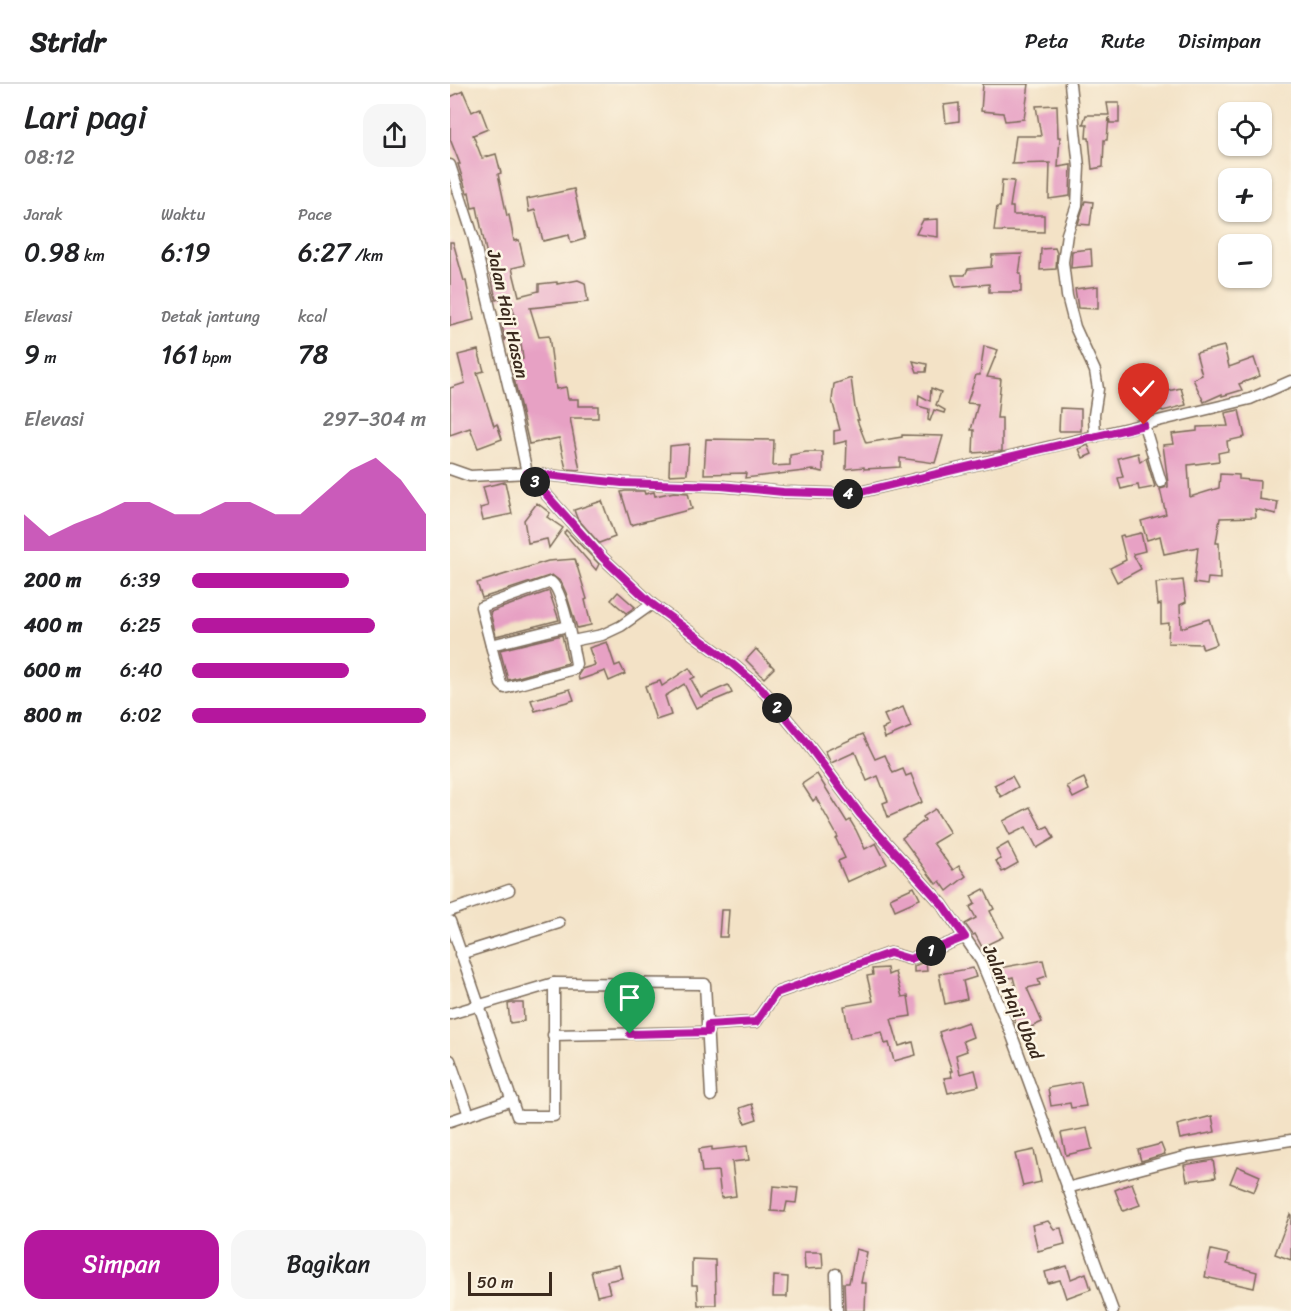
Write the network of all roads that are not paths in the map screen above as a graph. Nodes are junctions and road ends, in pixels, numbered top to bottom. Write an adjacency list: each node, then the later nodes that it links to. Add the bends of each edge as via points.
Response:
1 (1070, 84): 5 (street, via 1079,167 1077,206 1063,262 1075,327 1095,371)
2 (450, 165): 7 (street, Jalan Haji Hasan, via 473,236)
3 (1291, 381): 4 (street, via 1250,399)
4 (1144, 425): 5 (street); 8 (street)
5 (1095, 436): 7 (street, via 852,494 622,483)
6 (450, 469): 7 (street, via 470,476)
7 (527, 473): 9 (street, Jalan Haji Ubad, via 603,558)
8 (1161, 482)
9 (652, 604): 11 (street, via 602,635); 17 (street, Jalan Haji Ubad, via 761,688 860,814 942,904)
10 (568, 626): 11 (street); 12 (street); 12 (street, via 552,582 482,605)
11 (572, 641): 12 (street, via 574,669 506,688 501,684)
12 (491, 645)
13 (509, 890): 14 (street)
14 (450, 911)
15 (450, 921): 18 (street)
16 (559, 923): 18 (street)
17 (965, 937): 22 (street, via 910,959 890,953 776,993 756,1022); 30 (street, Jalan Haji Ubad, via 981,961 1011,1033)
18 (460, 954): 20 (street)
19 (554, 983): 20 (street); 22 (street, via 705,984); 23 (street)
20 (478, 1005): 21 (street); 26 (street)
21 (450, 1014)
22 (708, 1028): 23 (street); 25 (street)
23 (553, 1035): 26 (street, via 554,1116 517,1116)
24 (450, 1060): 27 (street)
25 (711, 1096)
26 (512, 1100): 27 (street)
27 (469, 1115): 28 (street)
28 (450, 1121)
29 (1291, 1140): 30 (street, via 1188,1156)
30 (1067, 1188): 33 (street, Jalan Haji Ubad)
31 (836, 1274): 32 (street)
32 (837, 1311)
33 (1113, 1311)

